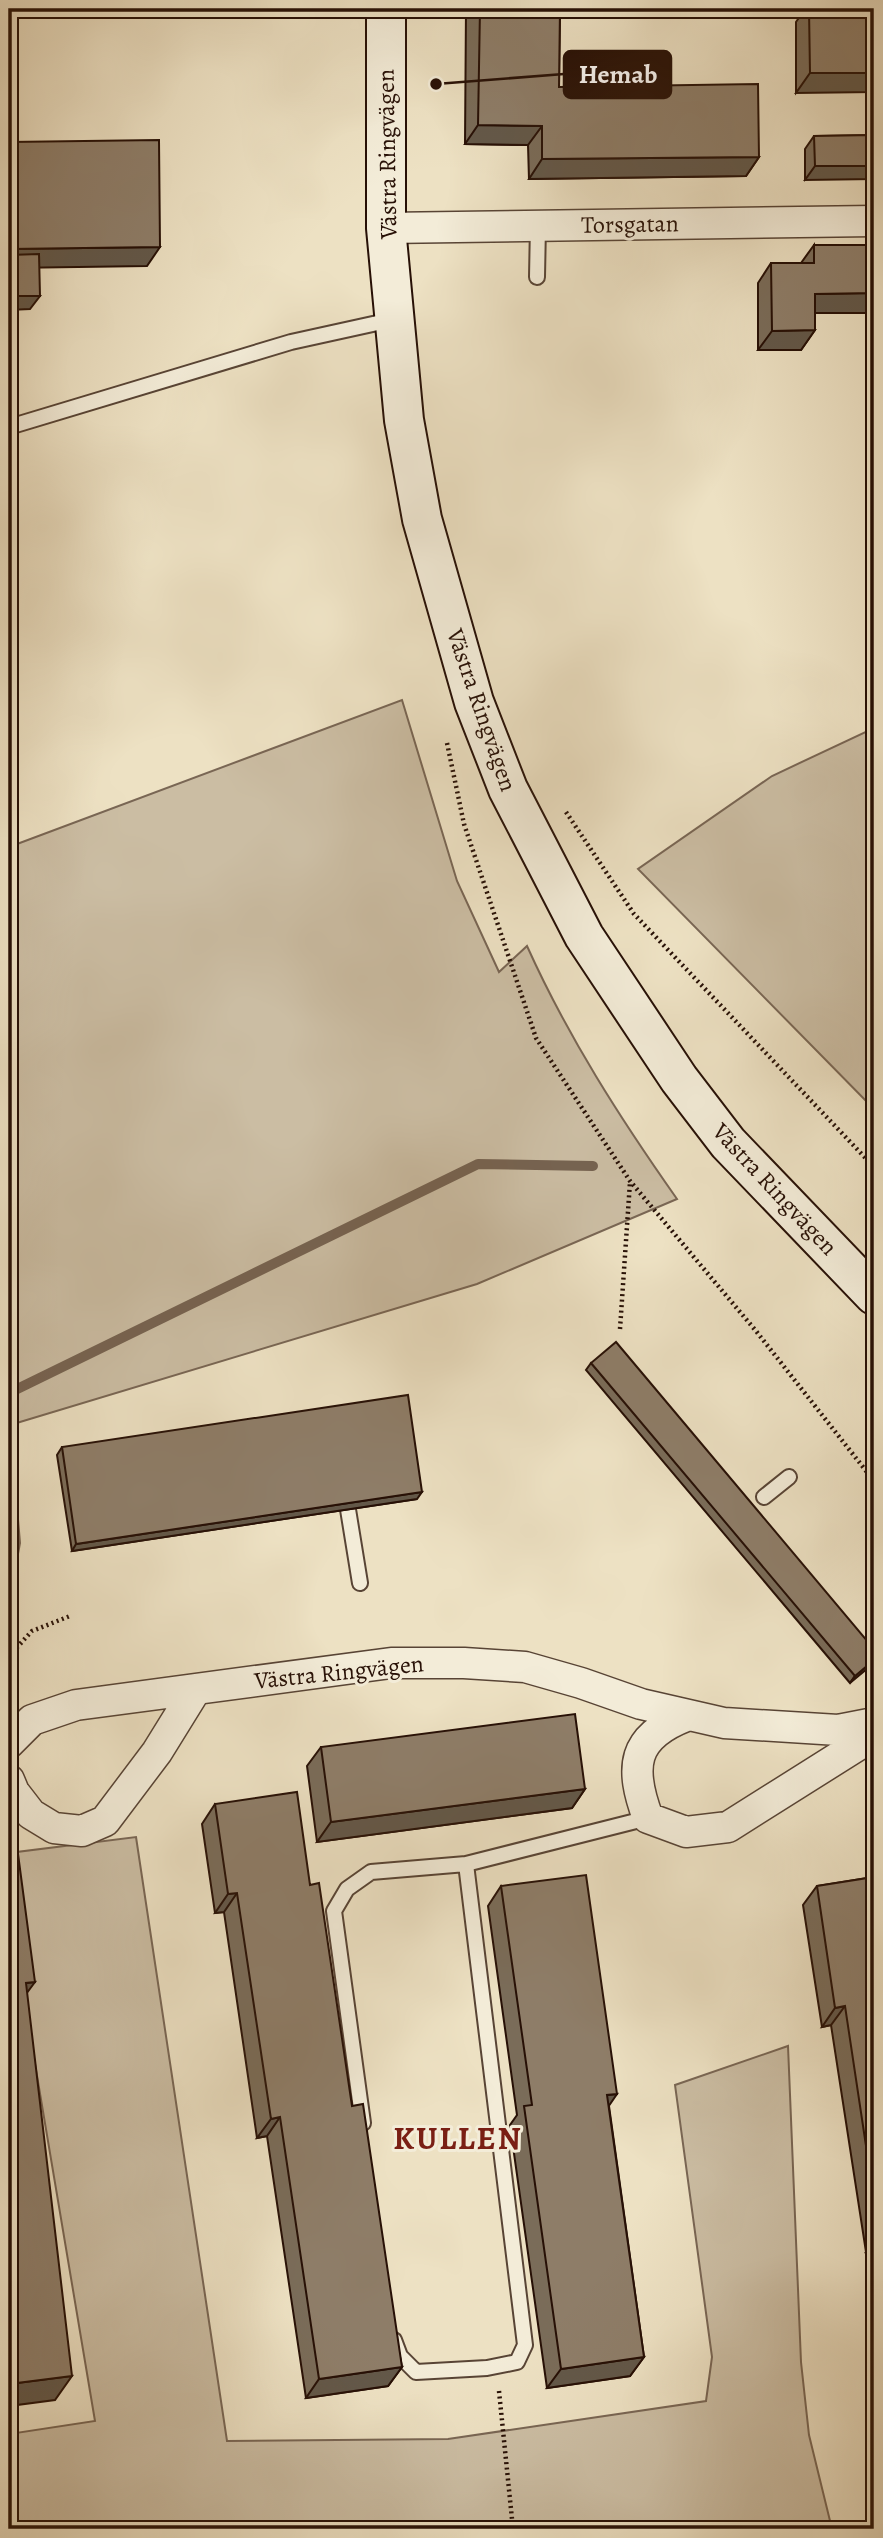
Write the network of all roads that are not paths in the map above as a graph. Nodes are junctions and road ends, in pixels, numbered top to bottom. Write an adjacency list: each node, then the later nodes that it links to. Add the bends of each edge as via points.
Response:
1 (386, 9): 4 (main road, Västra Ringvägen)
2 (874, 221): 3 (street, Torsgatan)
3 (538, 226): 4 (street, Torsgatan); 5 (lane)
4 (386, 228): 6 (main road, Västra Ringvägen)
5 (537, 278)
6 (394, 320): 7 (lane, via 291,342); 8 (main road, Västra Ringvägen, via 404,420 433,557 474,702 508,789 584,936 679,1079 728,1143)
7 (9, 427)
8 (874, 1296)
9 (342, 1477): 12 (lane)
10 (789, 1477): 11 (lane)
11 (764, 1497)
12 (360, 1583)
13 (196, 1689): 14 (street, Västra Ringvägen, via 391,1662 464,1663 525,1667); 17 (street, Västra Ringvägen, via 76,1705 32,1720); 18 (street, via 157,1752 105,1821 82,1831 54,1828 31,1814 13,1793)
14 (686, 1716): 15 (street, Västra Ringvägen, via 774,1728 838,1730); 19 (street, via 650,1735 638,1761 639,1794)
15 (874, 1723)
16 (874, 1735): 19 (street, via 728,1827 686,1832)
17 (9, 1743)
18 (9, 1780)
19 (648, 1818): 20 (lane)
20 (466, 1864): 21 (lane, via 371,1872 347,1889 334,1911); 22 (lane, via 524,2345 517,2362 416,2372 400,2356)
21 (365, 2143)
22 (390, 2321)

